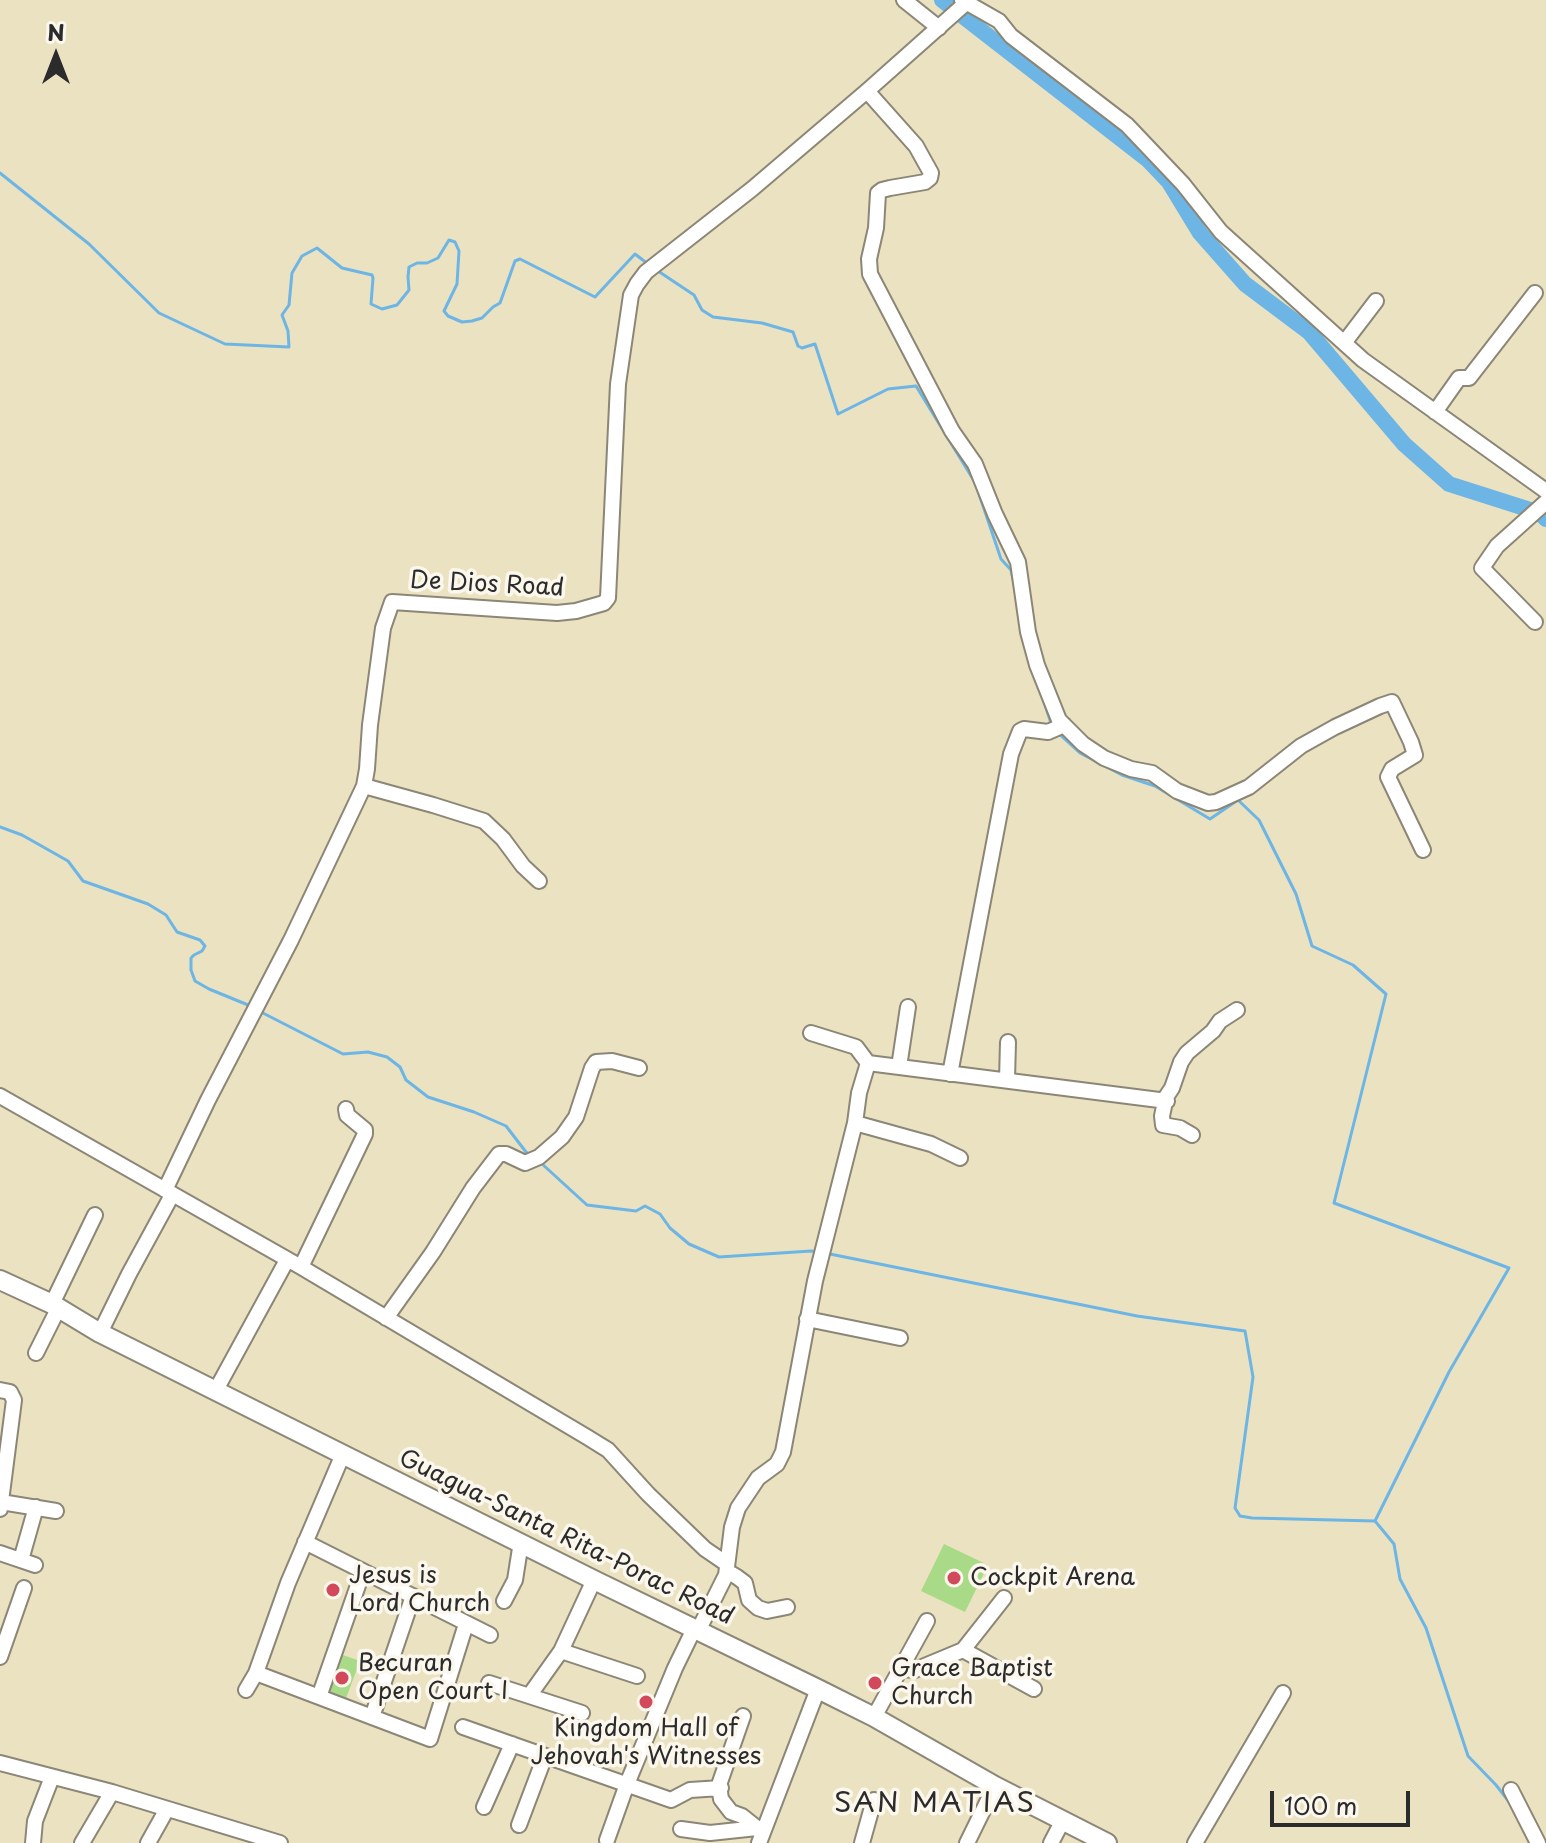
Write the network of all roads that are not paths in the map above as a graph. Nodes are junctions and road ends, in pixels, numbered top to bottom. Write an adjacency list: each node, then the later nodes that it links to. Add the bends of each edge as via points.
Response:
1 (904, 0): 3 (street)
2 (963, 4): 3 (street, De Dios Road); 7 (street, via 999,21 1011,36 1127,125 1221,232)
3 (944, 25): 4 (street, De Dios Road)
4 (867, 91): 12 (street, via 916,146 931,173 925,182 879,191 870,274 952,431 975,464 1018,562 1028,632); 13 (street, De Dios Road, via 646,272 631,295 618,384 608,598 591,608 557,613 392,602 383,628)
5 (1535, 293): 8 (street, via 1469,378 1459,378)
6 (1376, 301): 7 (street)
7 (1344, 343): 8 (street)
8 (1435, 412): 9 (street)
9 (1546, 491)
10 (1546, 502): 11 (street, via 1497,546 1482,568)
11 (1535, 622)
12 (1057, 728): 14 (street, via 1104,758 1152,773 1177,791 1208,803 1249,787 1312,739 1392,702 1415,755 1388,777); 23 (street, via 1020,731 1011,754)
13 (364, 786): 15 (street, via 484,821); 31 (street, De Dios Road)
14 (1423, 850)
15 (539, 881)
16 (908, 1007): 21 (street)
17 (1237, 1010): 26 (street, via 1187,1053)
18 (811, 1033): 20 (street, via 856,1047)
19 (1008, 1042): 24 (street)
20 (868, 1063): 21 (street); 28 (street)
21 (899, 1067): 23 (street)
22 (639, 1068): 36 (street, via 596,1062 576,1117 562,1137 525,1163 499,1154)
23 (950, 1074): 24 (street)
24 (1007, 1080): 26 (street)
25 (0, 1096): 31 (street)
26 (1167, 1101): 29 (street, via 1163,1125)
27 (346, 1109): 33 (street, via 365,1134)
28 (855, 1123): 30 (street, via 931,1144); 37 (street)
29 (1192, 1135)
30 (960, 1158)
31 (168, 1193): 33 (street); 38 (street, De Dios Road)
32 (95, 1215): 35 (street)
33 (294, 1263): 36 (street); 42 (street)
34 (0, 1280): 35 (main road, Guagua-Santa Rita-Porac Road)
35 (55, 1306): 38 (main road, Guagua-Santa Rita-Porac Road); 40 (street)
36 (386, 1318): 51 (street, via 608,1450)
37 (807, 1319): 39 (street); 51 (street, via 783,1452 738,1508)
38 (100, 1333): 42 (main road, Guagua-Santa Rita-Porac Road)
39 (900, 1338)
40 (36, 1353)
41 (0, 1390): 44 (street, via 10,1392 14,1400)
42 (216, 1390): 43 (main road, Guagua-Santa Rita-Porac Road)
43 (343, 1454): 48 (street); 49 (main road, Guagua-Santa Rita-Porac Road)
44 (1, 1502): 45 (street); 46 (street)
45 (36, 1507): 47 (street); 50 (street, via 28,1563)
46 (0, 1509)
47 (56, 1511)
48 (305, 1542): 52 (street); 67 (street)
49 (521, 1542): 53 (main road, Guagua-Santa Rita-Porac Road); 57 (street, via 515,1580)
50 (0, 1553)
51 (726, 1570): 58 (street, via 745,1583 749,1600 758,1608); 61 (street)
52 (363, 1571): 55 (street); 75 (street)
53 (594, 1580): 61 (main road, Guagua-Santa Rita-Porac Road); 64 (street)
54 (24, 1588): 65 (street)
55 (413, 1596): 60 (street); 78 (street)
56 (1004, 1598): 63 (street)
57 (504, 1601)
58 (787, 1607)
59 (927, 1621): 66 (street)
60 (466, 1624): 62 (street); 78 (street, via 430,1739)
61 (696, 1630): 70 (main road, Guagua-Santa Rita-Porac Road); 85 (street)
62 (490, 1635)
63 (963, 1650): 66 (street, via 915,1670); 71 (street)
64 (561, 1651): 68 (street); 74 (street)
65 (0, 1657)
66 (900, 1669): 79 (street)
67 (256, 1673): 72 (street); 75 (street)
68 (637, 1676)
69 (489, 1683): 74 (street)
70 (818, 1689): 79 (main road, Guagua-Santa Rita-Porac Road); 96 (street)
71 (1034, 1689)
72 (246, 1690)
73 (1283, 1693): 106 (street)
74 (529, 1696): 76 (street)
75 (319, 1697): 78 (street)
76 (582, 1713)
77 (743, 1716): 87 (street)
78 (372, 1717)
79 (874, 1717): 86 (main road, Guagua-Santa Rita-Porac Road)
80 (463, 1727): 81 (street)
81 (512, 1744): 82 (street); 91 (street)
82 (545, 1756): 85 (street); 94 (street)
83 (0, 1763): 84 (street)
84 (52, 1777): 89 (street); 98 (street, via 35,1821)
85 (627, 1784): 87 (street, via 671,1800 690,1790); 97 (street)
86 (995, 1786): 93 (main road, Guagua-Santa Rita-Porac Road); 103 (street)
87 (721, 1788): 96 (street, via 725,1807)
88 (1511, 1790): 107 (street)
89 (112, 1792): 92 (street); 99 (street)
90 (874, 1800): 102 (street)
91 (484, 1807)
92 (167, 1809): 100 (street); 101 (street)
93 (1063, 1820): 104 (street); 105 (main road, Guagua-Santa Rita-Porac Road)
94 (519, 1825)
95 (681, 1829): 96 (street)
96 (760, 1833)
97 (607, 1840)
98 (33, 1843)
99 (82, 1843)
100 (148, 1843)
101 (280, 1843)
102 (862, 1843)
103 (967, 1843)
104 (1051, 1843)
105 (1107, 1843)
106 (1195, 1843)
107 (1538, 1843)

